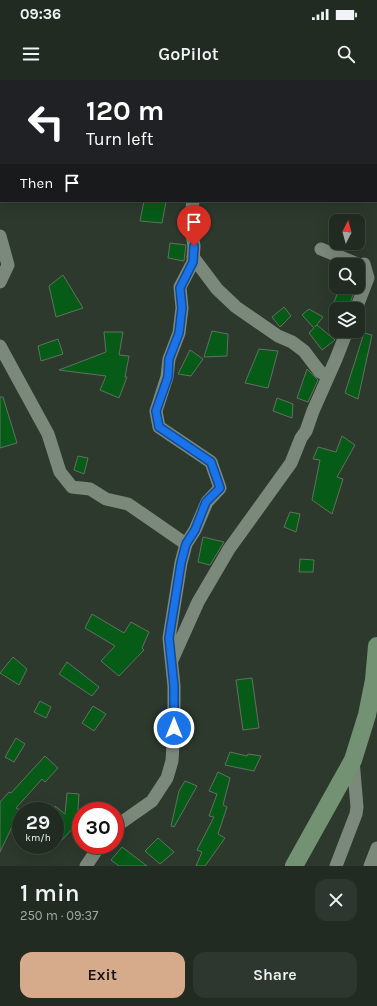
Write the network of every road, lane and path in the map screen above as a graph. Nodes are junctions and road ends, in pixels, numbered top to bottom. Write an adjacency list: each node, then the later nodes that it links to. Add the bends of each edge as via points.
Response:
1 (193, 202): 4 (street, via 190,220)
2 (0, 236): 5 (street, via 8,265)
3 (321, 249): 6 (street, via 360,266 364,264 368,278)
4 (193, 257): 9 (street, via 217,289 236,307 278,336 292,342 304,351 320,372); 10 (street, via 180,288 182,308 179,333 169,359 168,377 156,411 159,427 211,462 220,488 206,502 195,530)
5 (0, 282)
6 (359, 302)
7 (344, 338): 9 (street)
8 (0, 346): 10 (street, via 48,434 60,472 72,487 90,490 106,500 128,504)
9 (328, 376): 12 (street, via 291,463 229,549 198,602)
10 (186, 544): 12 (street, via 169,638)
11 (377, 646): 13 (street, via 367,715)
12 (172, 661): 14 (street, via 174,728 172,761 167,778 152,801)
13 (352, 760): 18 (street); 19 (street, via 356,814)
14 (124, 821)
15 (377, 848): 20 (street)
16 (94, 854): 17 (street)
17 (86, 866)
18 (294, 866)
19 (336, 866)
20 (370, 866)

